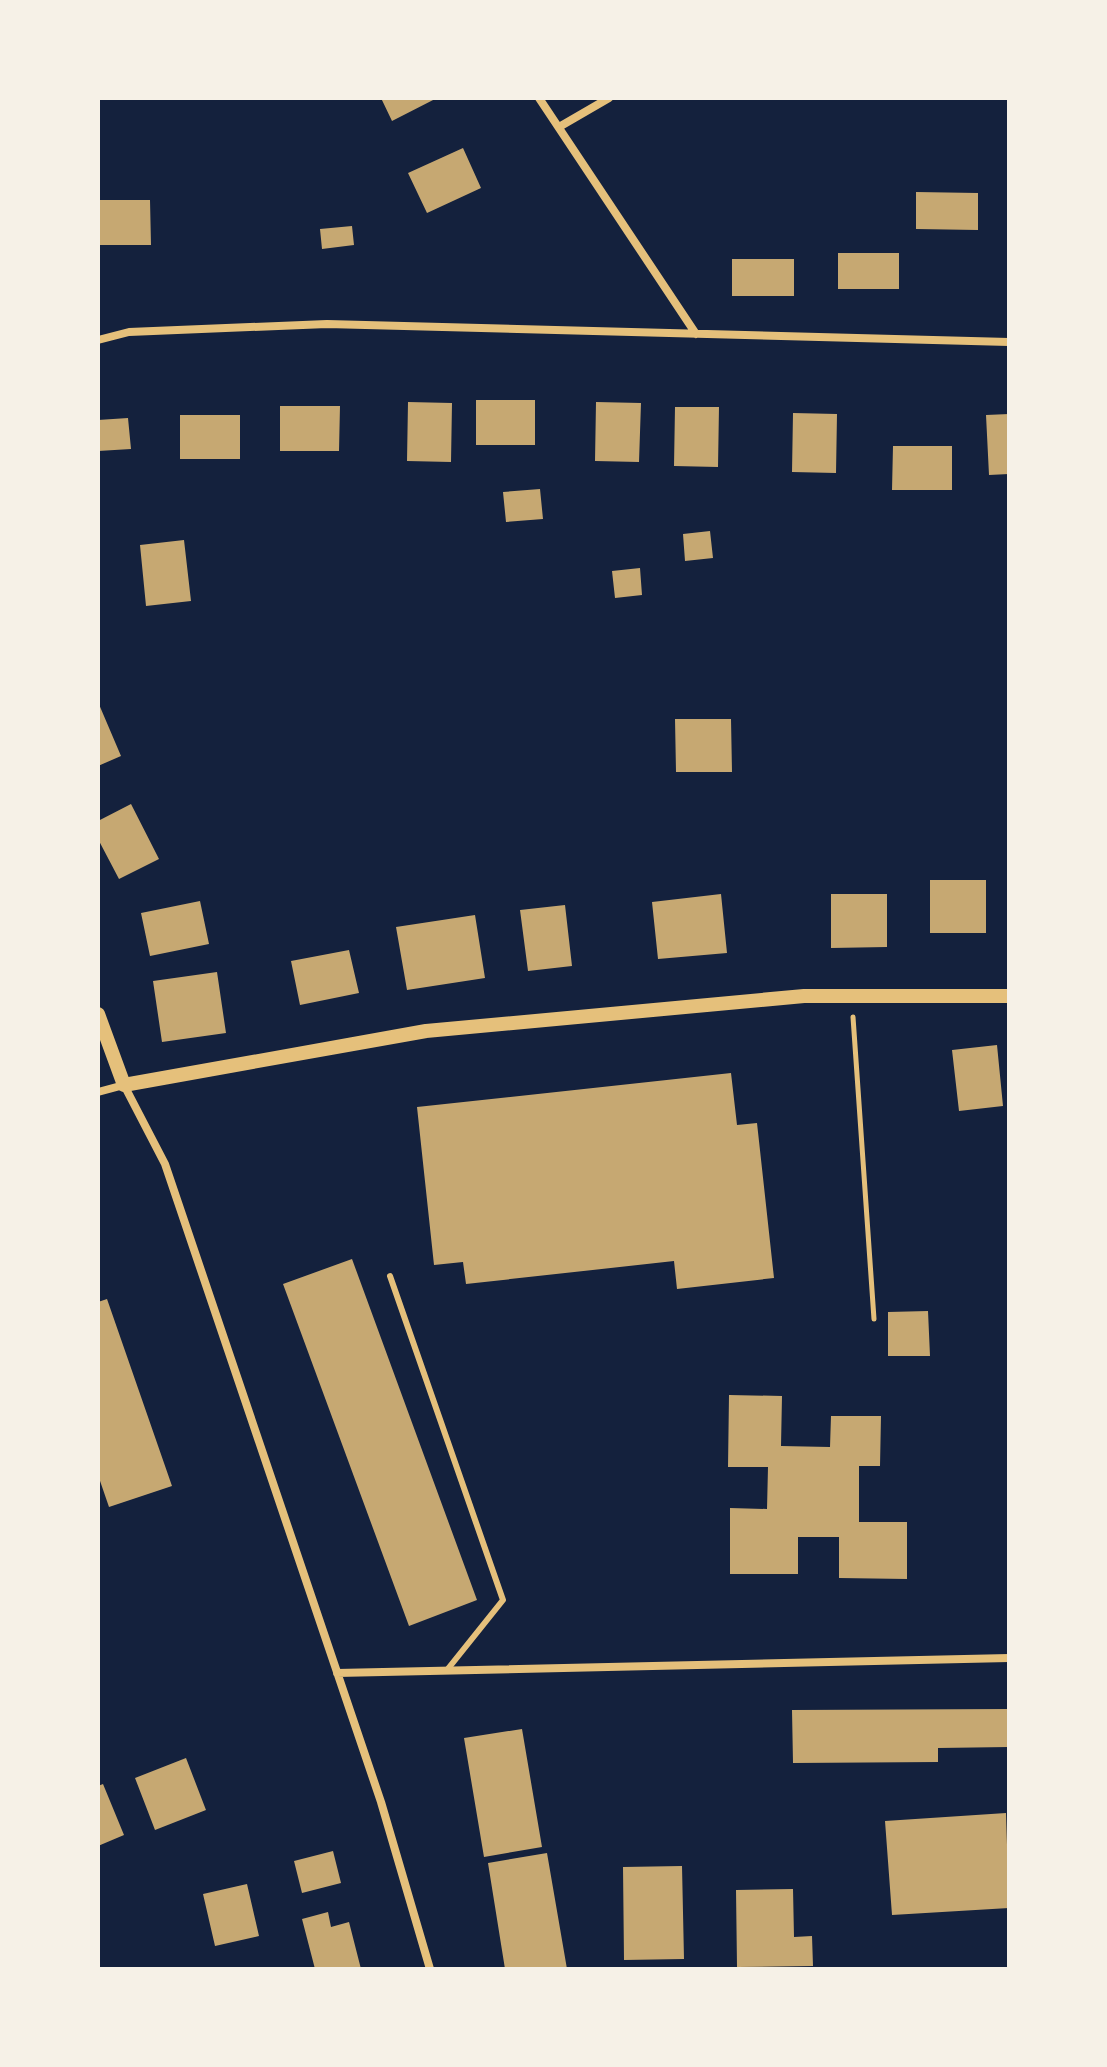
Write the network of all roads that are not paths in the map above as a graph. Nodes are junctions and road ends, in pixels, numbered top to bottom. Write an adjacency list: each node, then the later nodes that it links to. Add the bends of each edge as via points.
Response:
1 (539, 98): 3 (street)
2 (609, 98): 3 (street)
3 (559, 127): 4 (street)
4 (696, 334): 5 (street, via 327,324 129,332); 6 (street)
5 (98, 340)
6 (1009, 342)
7 (1009, 996): 9 (street, via 804,996 426,1031)
8 (98, 1014): 9 (street)
9 (124, 1085): 10 (street); 14 (street, via 165,1164)
10 (98, 1092)
11 (390, 1276): 13 (lane, via 503,1600)
12 (1009, 1658): 13 (street)
13 (447, 1670): 14 (street)
14 (337, 1673): 15 (street)
15 (430, 1969)

